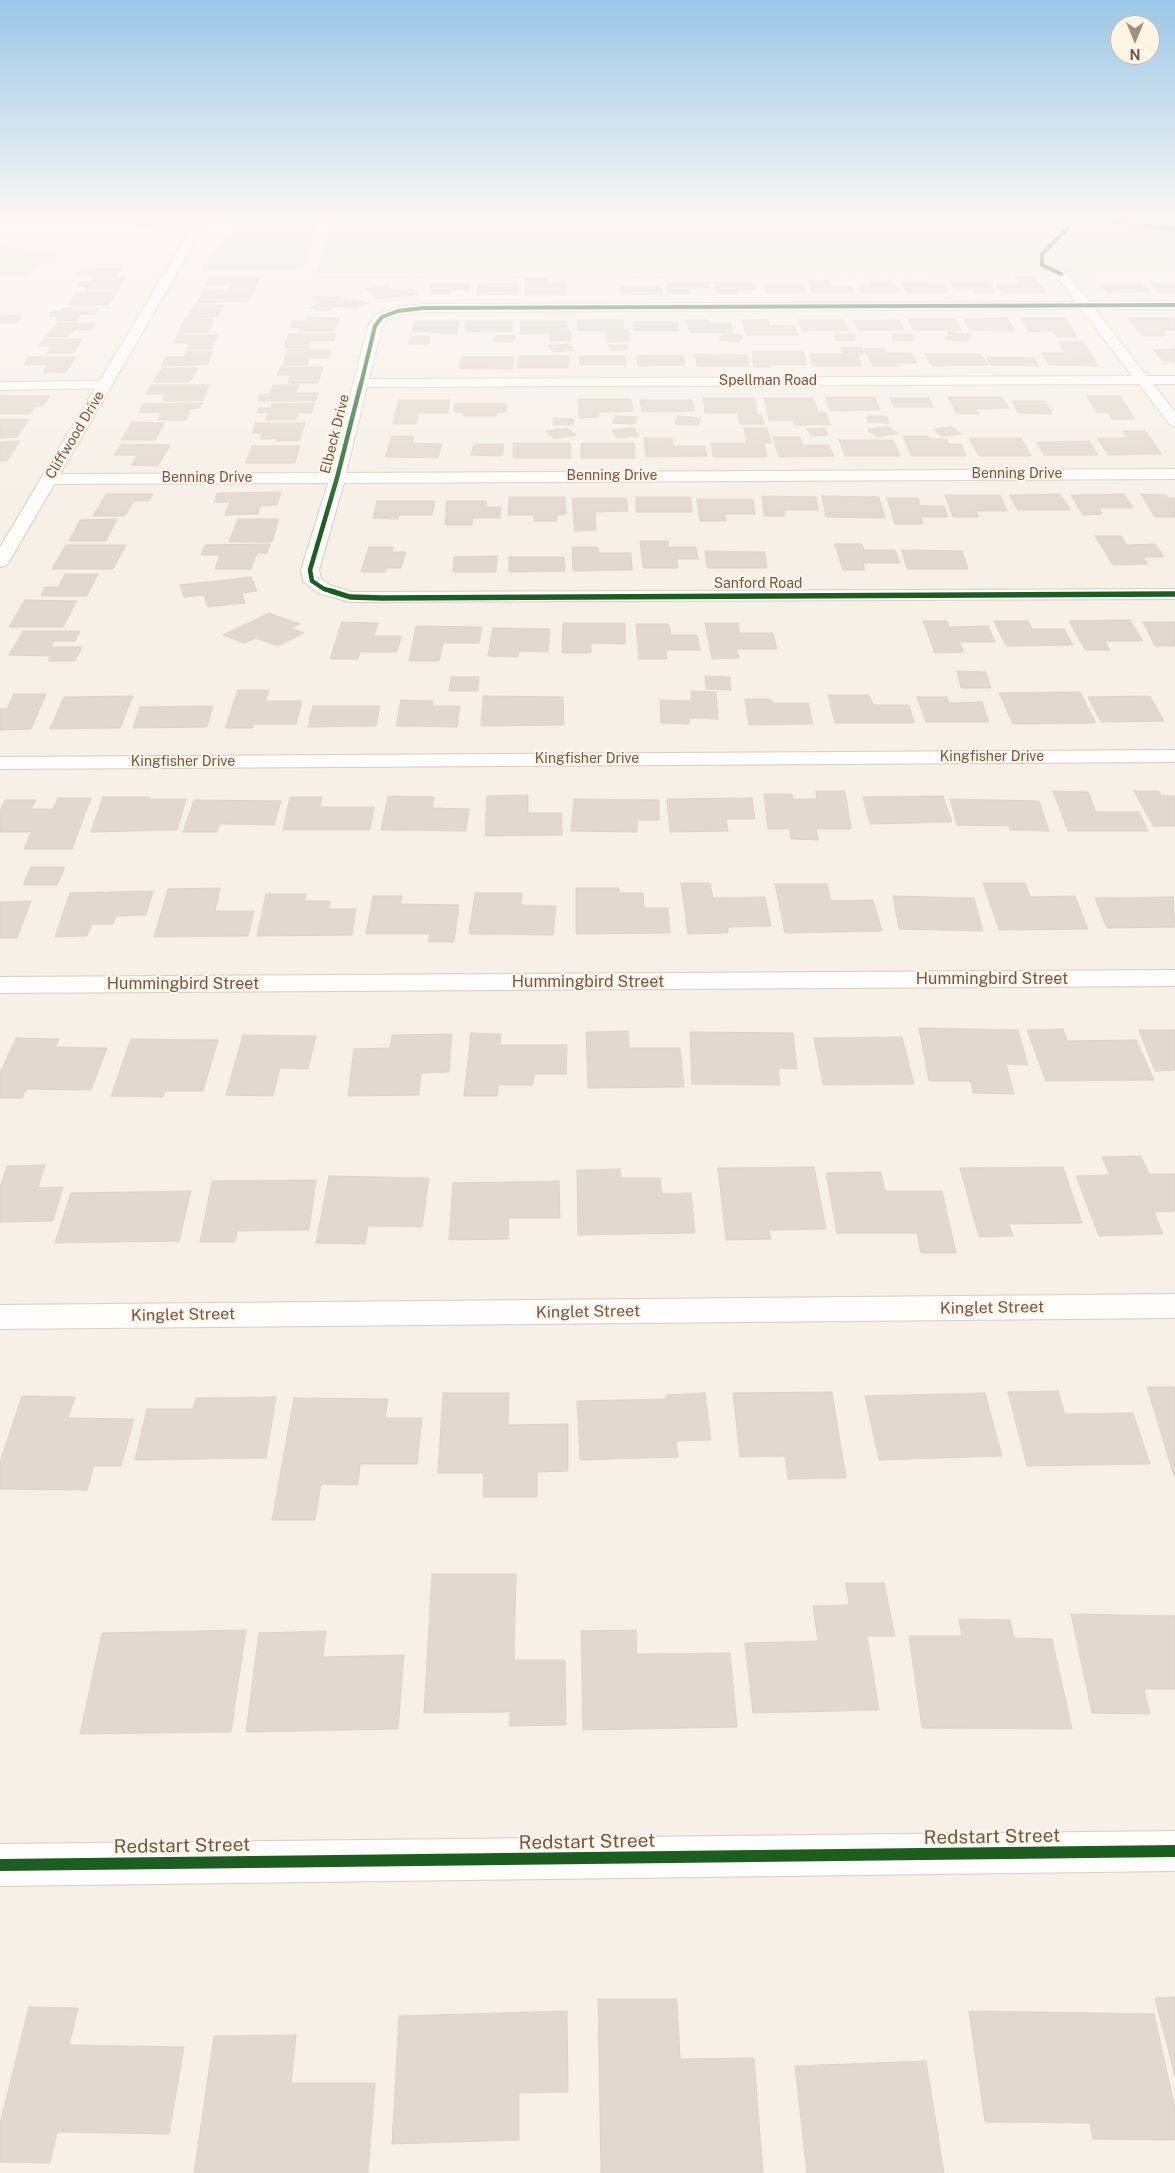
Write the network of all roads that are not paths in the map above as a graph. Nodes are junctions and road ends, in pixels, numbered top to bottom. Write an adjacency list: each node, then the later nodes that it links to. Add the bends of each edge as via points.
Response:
1 (143, 320): 8 (street, Cliffwood Drive)
2 (379, 320): 6 (street, Elbeck Drive, via 375,326)
3 (1096, 320): 4 (street)
4 (1142, 380): 5 (street, Spellman Road); 6 (street, Spellman Road); 9 (street)
5 (1175, 380)
6 (360, 383): 11 (street, Elbeck Drive)
7 (0, 386): 8 (street)
8 (104, 386): 12 (street, Cliffwood Drive)
9 (1175, 422)
10 (1175, 474): 11 (street, Benning Drive)
11 (337, 478): 12 (street, Benning Drive); 14 (street, Elbeck Drive, via 310,570 312,581)
12 (49, 479): 13 (street, Cliffwood Drive)
13 (0, 562)
14 (341, 594): 15 (street, Sanford Road, via 382,598)
15 (1175, 594)
16 (1175, 756): 17 (street, Kingfisher Drive)
17 (0, 763)
18 (1175, 978): 19 (street, Hummingbird Street)
19 (0, 985)
20 (1175, 1306): 21 (street, Kinglet Street)
21 (0, 1317)
22 (1175, 1851): 23 (street, Redstart Street)
23 (0, 1865)

